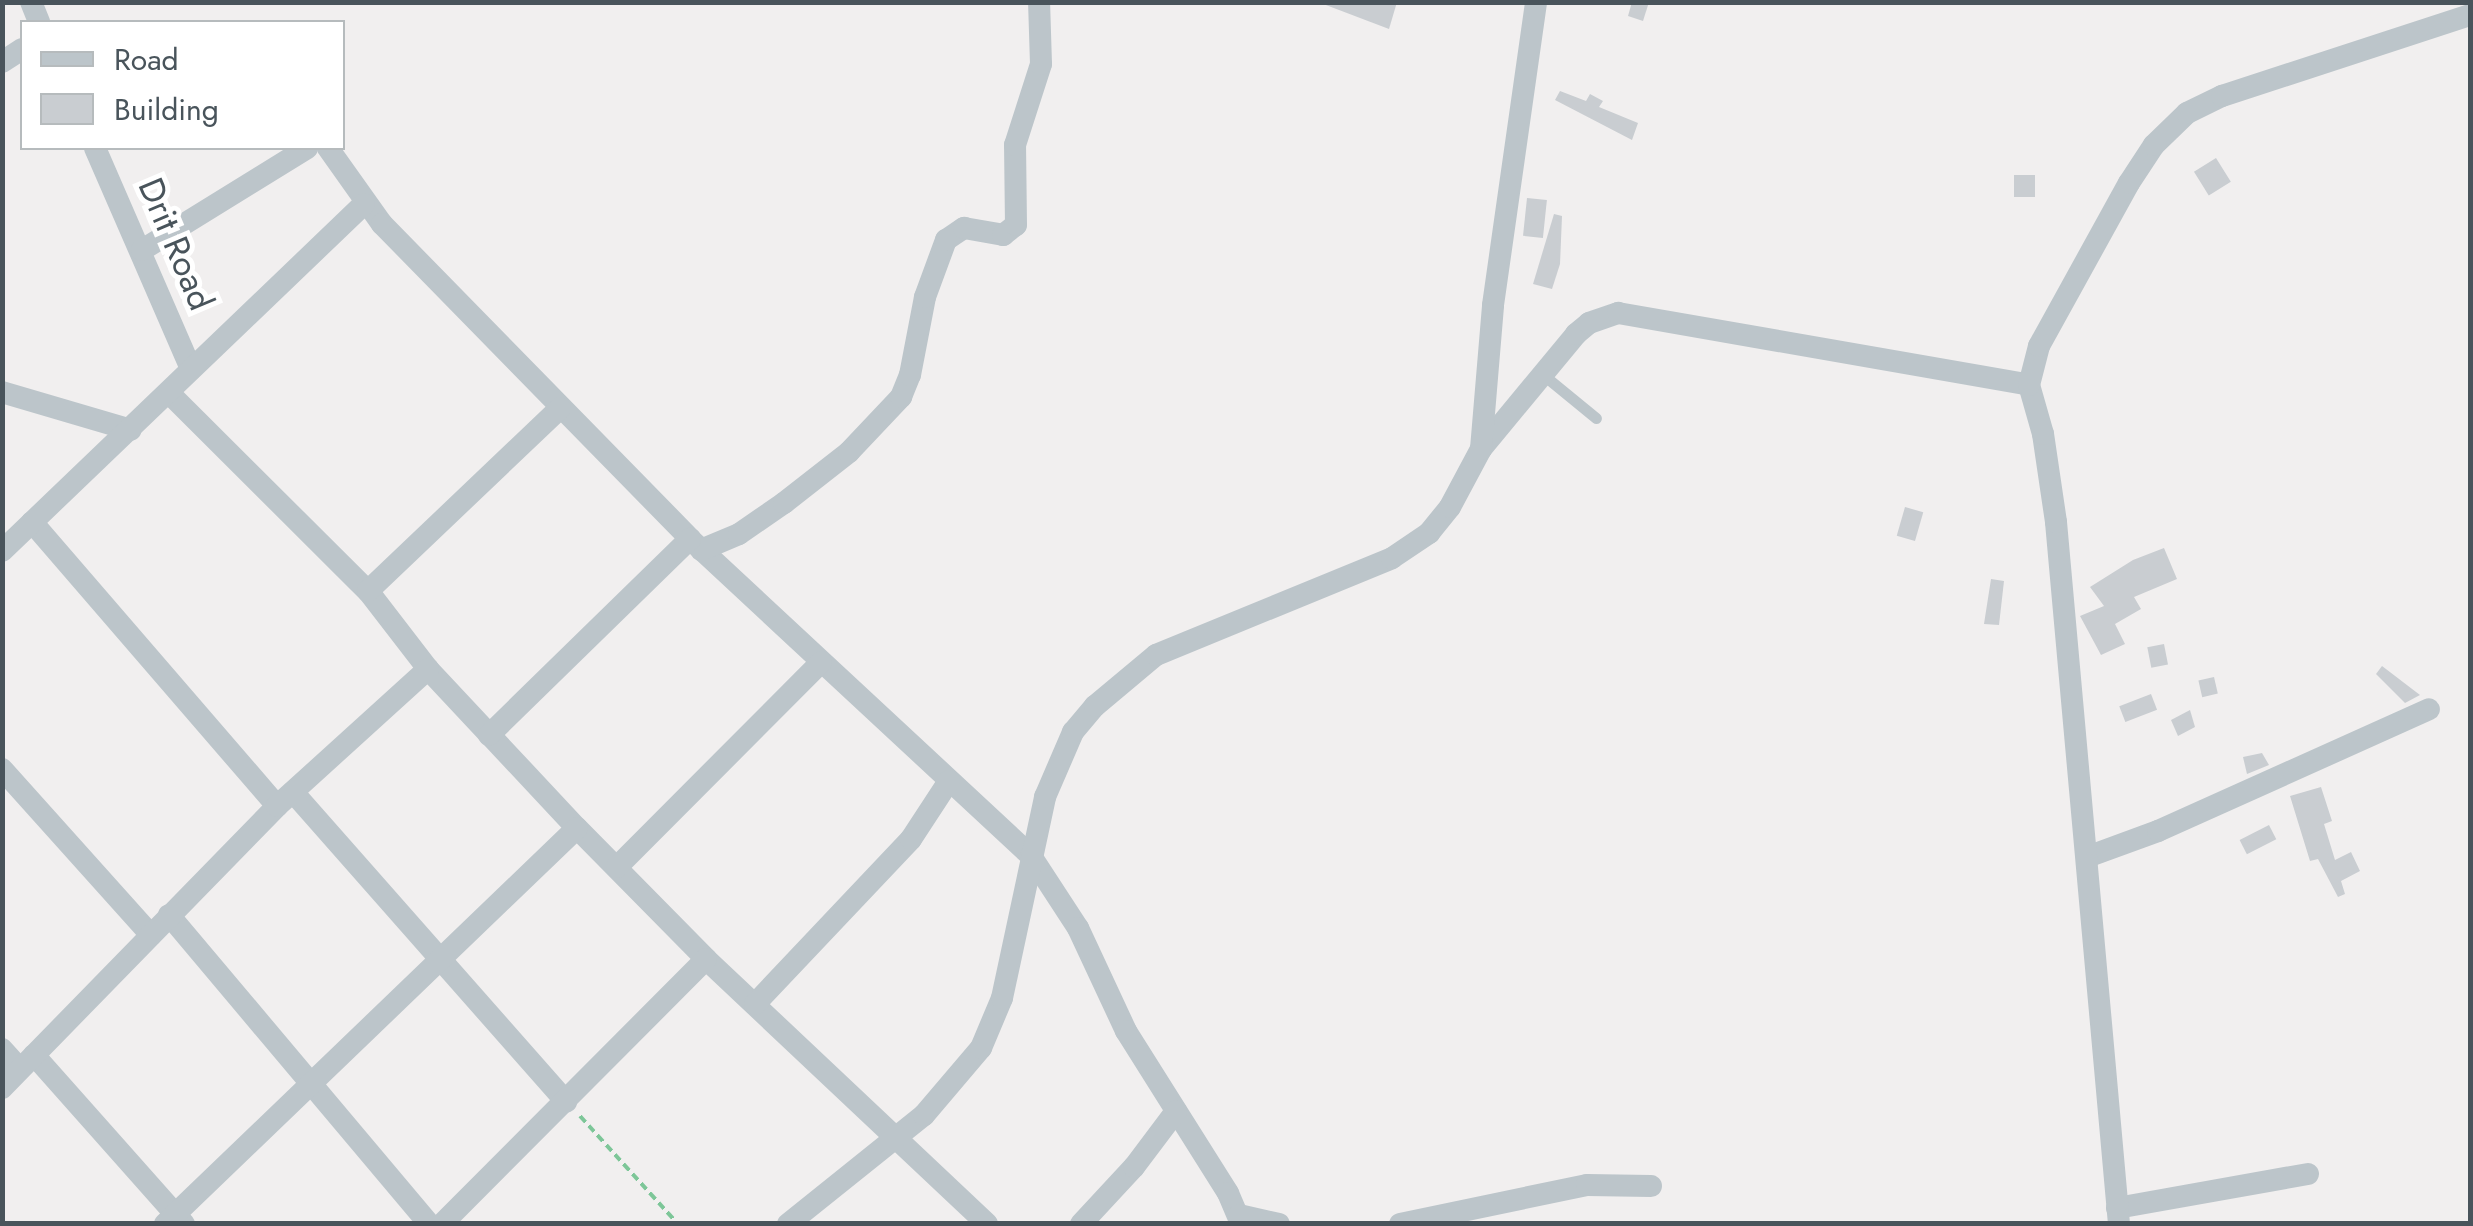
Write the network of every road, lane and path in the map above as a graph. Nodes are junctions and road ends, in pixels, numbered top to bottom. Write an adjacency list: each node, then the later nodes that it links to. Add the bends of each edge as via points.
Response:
1 (1038, 2): 19 (street, via 1041,64 1015,145 1016,226 1003,235 964,228 946,240 900,397 849,452 739,534)
2 (1536, 2): 17 (street, via 1493,305)
3 (2470, 15): 11 (street, via 2222,96 2187,114 2154,145 2062,298)
4 (96, 150): 8 (street, Drit Road)
5 (303, 150): 8 (street)
6 (329, 150): 7 (street)
7 (364, 204): 9 (street); 14 (street)
8 (142, 250): 9 (street, Drit Road)
9 (192, 369): 13 (street)
10 (1540, 373): 11 (street, via 1589,323 1618,313); 15 (lane); 17 (street)
11 (2029, 385): 31 (street, via 2056,522)
12 (2, 392): 16 (street)
13 (168, 393): 16 (street); 21 (street)
14 (560, 408): 19 (street); 21 (street)
15 (1596, 418)
16 (131, 430): 18 (street)
17 (1481, 449): 30 (street, via 1450,507 1413,546 1156,656 1114,688 1082,720 1061,757)
18 (32, 522): 20 (street); 28 (street)
19 (696, 545): 22 (street); 25 (street)
20 (2, 551)
21 (368, 591): 23 (street)
22 (821, 662): 27 (street); 32 (street)
23 (428, 668): 25 (street); 28 (street)
24 (2429, 709): 31 (street)
25 (489, 735): 29 (street)
26 (2, 769): 34 (street)
27 (949, 781): 30 (street); 37 (street, via 911,839)
28 (285, 799): 33 (street); 36 (street)
29 (577, 828): 32 (street); 36 (street)
30 (1031, 856): 43 (street, via 1078,928 1126,1031); 44 (street, via 993,1023 950,1087)
31 (2087, 857): 47 (street)
32 (617, 867): 35 (street)
33 (169, 915): 34 (street); 40 (street)
34 (151, 934): 39 (street)
35 (706, 958): 37 (street); 42 (street)
36 (440, 960): 40 (street); 42 (street)
37 (756, 1004): 44 (street)
38 (2, 1050): 39 (street)
39 (26, 1062): 41 (street); 49 (street)
40 (313, 1084): 49 (street); 50 (street)
41 (2, 1088)
42 (566, 1102): 51 (street); 52 (path)
43 (1176, 1111): 48 (street); 55 (street)
44 (895, 1140): 53 (street); 54 (street)
45 (2308, 1174): 47 (street)
46 (1651, 1186): 57 (street, via 1586,1185)
47 (2118, 1216)
48 (1240, 1219): 56 (street)
49 (175, 1220)
50 (429, 1224)
51 (442, 1224)
52 (678, 1224)
53 (788, 1224)
54 (987, 1224)
55 (1081, 1224)
56 (1279, 1224)
57 (1400, 1224)

